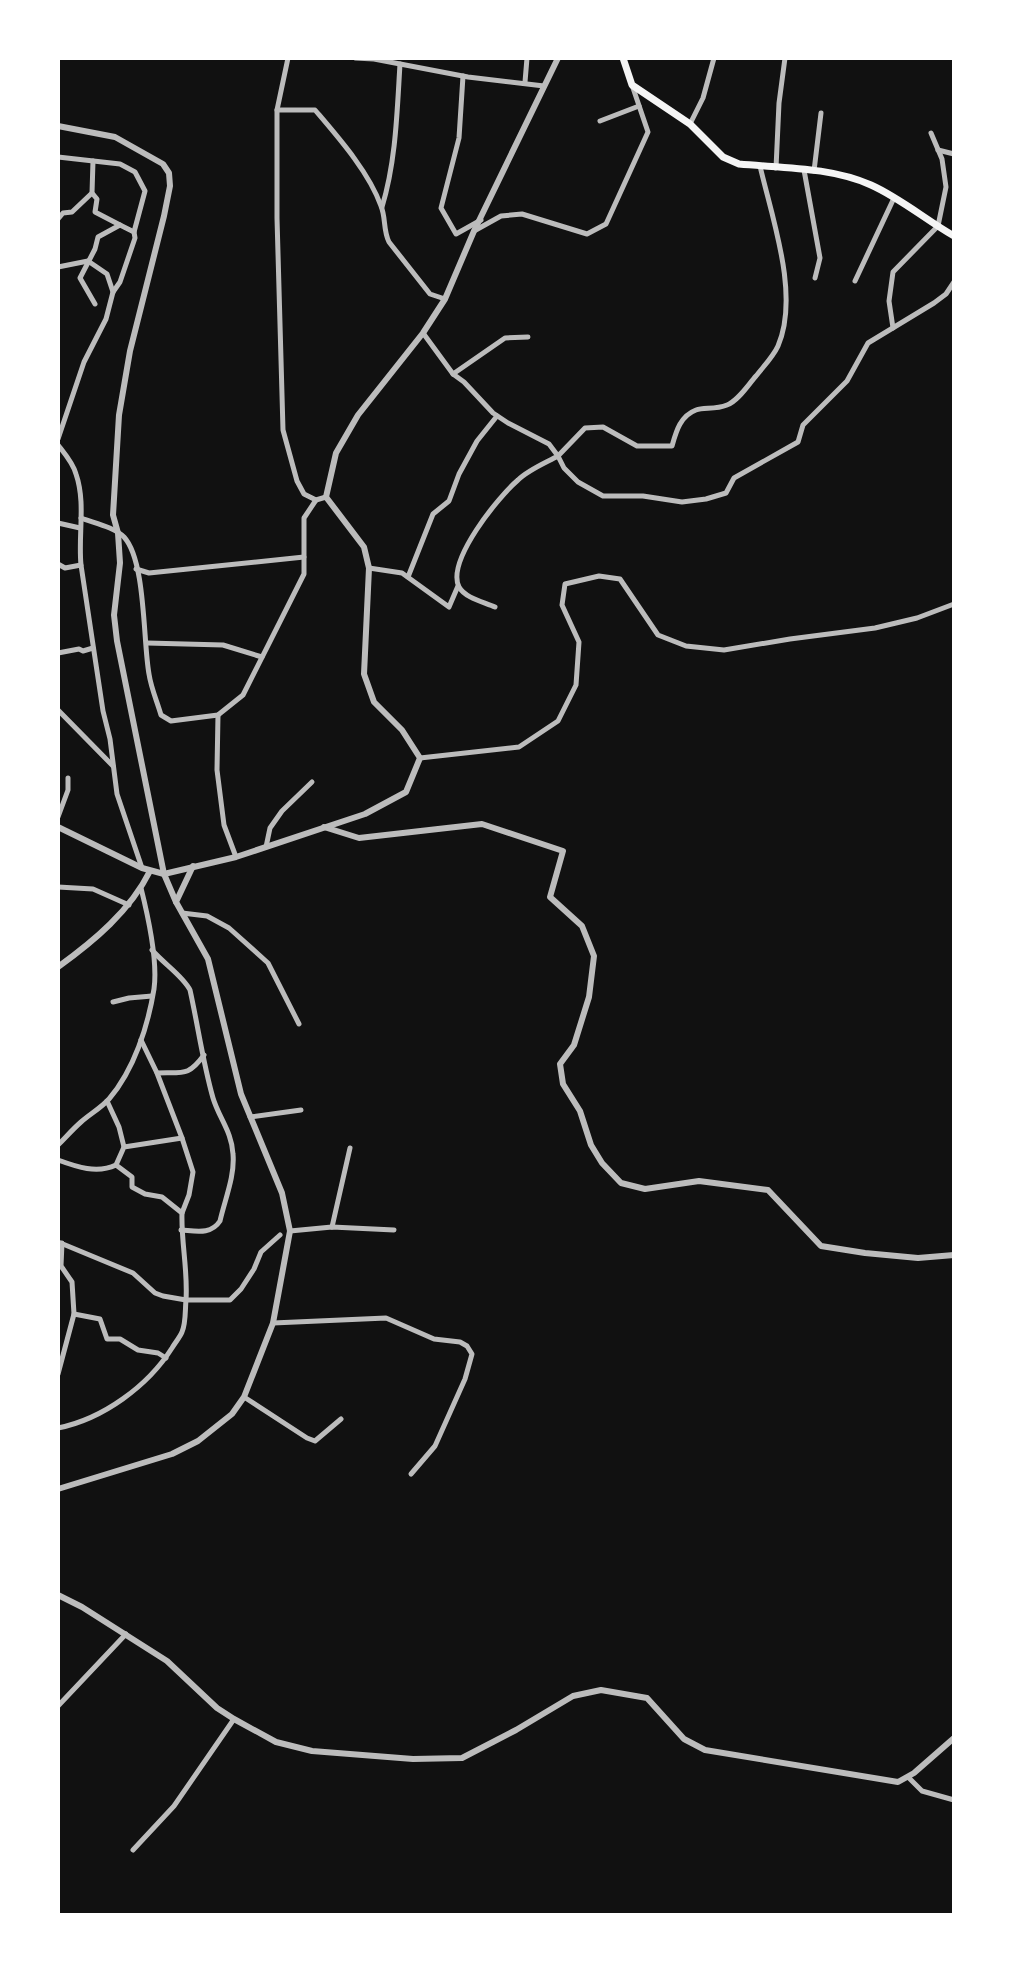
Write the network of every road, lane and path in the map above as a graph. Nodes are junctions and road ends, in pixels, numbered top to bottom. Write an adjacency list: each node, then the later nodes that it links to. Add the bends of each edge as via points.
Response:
1 (288, 58): 14 (street)
2 (355, 58): 8 (street)
3 (527, 58): 10 (street)
4 (558, 58): 12 (street)
5 (623, 58): 11 (main road)
6 (714, 58): 17 (street, via 703,98)
7 (785, 58): 25 (street)
8 (400, 64): 9 (street); 30 (street, via 394,148)
9 (463, 76): 10 (street); 32 (street, via 459,138 441,208 456,234)
10 (525, 82): 12 (street)
11 (632, 85): 13 (street); 17 (main road)
12 (544, 86): 32 (street)
13 (639, 106): 16 (street); 35 (street, via 648,132 606,224 587,234 522,214 501,216)
14 (277, 110): 30 (street, via 315,110 344,144); 57 (street, via 283,430 297,481 304,494)
15 (821, 113): 27 (street)
16 (600, 121)
17 (690, 124): 24 (main road, via 723,157)
18 (58, 126): 61 (street, via 115,137 163,164 169,173 164,216 130,351 119,415 113,515)
19 (931, 133): 20 (street)
20 (939, 150): 21 (street); 34 (street, via 946,187)
21 (954, 154)
22 (58, 157): 23 (street)
23 (93, 161): 28 (street); 36 (street, via 120,164 135,172 145,191)
24 (760, 166): 25 (main road); 55 (street, via 784,277 786,313 777,347 730,404 697,410 684,418 676,429 672,447 637,446 603,427 585,428)
25 (776, 168): 26 (main road)
26 (804, 170): 27 (main road); 40 (street, via 820,258)
27 (814, 171): 29 (main road, via 856,179)
28 (92, 193): 31 (street); 33 (street, via 97,199 95,212)
29 (894, 198): 34 (main road); 41 (street)
30 (382, 207): 44 (street, via 388,242 430,294)
31 (58, 219)
32 (482, 219): 35 (street)
33 (120, 225): 36 (street); 38 (street, via 98,237)
34 (938, 226): 37 (main road); 46 (street, via 893,272 889,301)
35 (474, 231): 44 (street)
36 (134, 232): 43 (street, via 120,282)
37 (954, 236)
38 (88, 261): 39 (street); 43 (street, via 106,274); 45 (street, via 80,278)
39 (58, 267)
40 (815, 278)
41 (855, 281)
42 (954, 282): 46 (street, via 946,294)
43 (113, 292): 51 (street, via 106,319 84,362)
44 (445, 299): 47 (street)
45 (95, 304)
46 (893, 328): 55 (street, via 868,343 847,381 803,425 798,442 734,478 726,493 682,502 643,496 603,496 578,482)
47 (423, 333): 49 (street); 56 (street, via 358,415 336,453)
48 (528, 337): 49 (street, via 505,338)
49 (453, 374): 52 (street)
50 (58, 408): 51 (street)
51 (66, 412): 53 (street)
52 (497, 416): 55 (street, via 549,444); 67 (street, via 477,441 449,501 433,514)
53 (58, 439)
54 (58, 445): 58 (street, via 76,473)
55 (558, 456): 68 (street, via 519,478 488,511 464,551 457,573)
56 (326, 497): 57 (street); 65 (street, via 363,548)
57 (316, 500): 62 (street, via 304,518)
58 (81, 519): 60 (street); 61 (street)
59 (58, 523): 60 (street)
60 (80, 528): 64 (street)
61 (118, 533): 66 (street, via 125,539); 89 (street, via 120,563 114,615 117,641)
62 (303, 557): 66 (street, via 148,573); 74 (street, via 304,574)
63 (58, 564): 64 (street, via 65,568)
64 (81, 565): 72 (street)
65 (369, 568): 67 (street); 77 (street, via 364,674 374,702 402,730)
66 (136, 569): 71 (street)
67 (408, 577): 68 (street, via 449,607)
68 (458, 586): 70 (street, via 465,594)
69 (954, 604): 77 (street, via 875,628 724,650 686,646 658,635 620,579 599,576 565,584 562,606 579,642 576,685 558,721 519,747)
70 (495, 607)
71 (147, 643): 74 (street, via 223,645); 76 (street, via 149,674 161,715 171,721)
72 (93, 648): 73 (street); 78 (street)
73 (58, 653)
74 (262, 657): 76 (street, via 243,695)
75 (59, 711): 78 (street)
76 (218, 715): 85 (street, via 217,770 224,825)
77 (420, 758): 83 (street, via 406,792 365,814)
78 (113, 766): 87 (street, via 117,794)
79 (68, 778): 81 (street)
80 (312, 782): 84 (street, via 282,811 270,828)
81 (58, 817)
82 (58, 827): 87 (street)
83 (323, 827): 84 (street); 119 (street, via 359,838 483,824 563,851 550,897 582,926 594,956 589,997 574,1045 560,1064 563,1084 580,1111 591,1145 621,1183 645,1189 699,1181 768,1190 821,1246 918,1258)
84 (266, 847): 85 (street)
85 (236, 857): 86 (street)
86 (193, 867): 89 (street); 92 (street)
87 (142, 868): 88 (street)
88 (150, 871): 89 (street); 91 (street)
89 (164, 874): 92 (street)
90 (58, 886): 93 (street, via 93,890)
91 (141, 888): 93 (street); 95 (street)
92 (176, 902): 94 (street)
93 (129, 905): 96 (street)
94 (182, 912): 99 (street, via 207,916 229,928 268,963); 105 (street, via 208,959 241,1095)
95 (152, 950): 97 (street); 101 (street, via 185,980 190,990)
96 (58, 967)
97 (152, 996): 98 (street); 100 (street)
98 (113, 1002)
99 (299, 1024)
100 (141, 1040): 102 (street); 103 (street, via 128,1072)
101 (204, 1054): 102 (street, via 188,1072); 114 (street, via 215,1104 231,1135 233,1171 216,1227 211,1231)
102 (157, 1073): 106 (street)
103 (107, 1101): 107 (street); 108 (street)
104 (301, 1110): 105 (street)
105 (250, 1117): 116 (street, via 282,1193)
106 (182, 1138): 108 (street); 112 (street, via 193,1172)
107 (58, 1145)
108 (124, 1147): 111 (street)
109 (350, 1148): 113 (street)
110 (58, 1160): 111 (street, via 93,1170)
111 (116, 1165): 112 (street, via 132,1177 132,1187 162,1197)
112 (182, 1213): 114 (street)
113 (332, 1227): 115 (street); 116 (street)
114 (181, 1230): 120 (street, via 188,1282)
115 (394, 1230)
116 (290, 1231): 122 (street)
117 (280, 1235): 120 (street, via 261,1252 230,1300)
118 (60, 1242): 120 (street, via 133,1273 155,1293); 121 (street, via 61,1266 72,1282)
119 (954, 1255)
120 (186, 1300): 123 (street, via 182,1332)
121 (74, 1314): 123 (street, via 100,1319 107,1339 120,1339 138,1350); 124 (street)
122 (273, 1323): 125 (street); 128 (street, via 386,1318 434,1339 467,1346 471,1354 465,1379 435,1446)
123 (166, 1358): 127 (street, via 142,1384 102,1412 78,1424)
124 (58, 1374)
125 (244, 1397): 126 (street, via 315,1441); 129 (street, via 232,1413 198,1442 172,1454)
126 (341, 1419)
127 (58, 1428)
128 (411, 1474)
129 (58, 1489)
130 (58, 1595): 131 (street)
131 (126, 1635): 132 (street); 133 (street, via 167,1661)
132 (58, 1706)
133 (234, 1719): 135 (street, via 276,1742 312,1752 462,1758 573,1696 601,1690 647,1698 684,1739 705,1750 898,1782); 137 (street, via 174,1806)
134 (954, 1738): 135 (street)
135 (908, 1777): 136 (street, via 922,1791)
136 (954, 1800)
137 (134, 1850)

